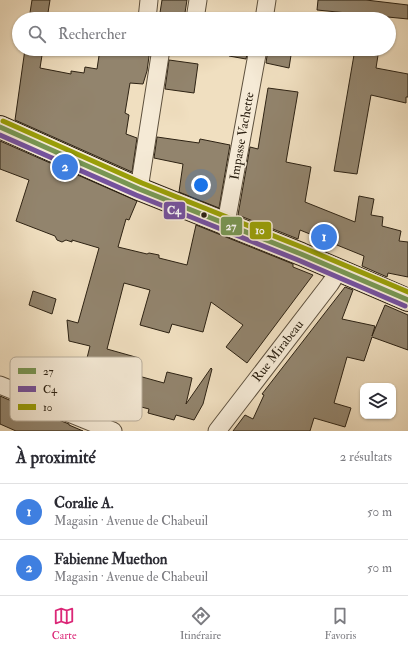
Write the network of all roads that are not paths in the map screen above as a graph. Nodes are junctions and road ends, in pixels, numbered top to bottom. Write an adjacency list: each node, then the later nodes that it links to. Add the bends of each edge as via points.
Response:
1 (150, 0): 4 (street)
2 (198, 0): 5 (street)
3 (267, 0): 6 (street)
4 (147, 12)
5 (196, 12)
6 (265, 12)
7 (160, 56): 10 (street)
8 (257, 56): 11 (street, Impasse Vachette)
9 (0, 127): 10 (main road)
10 (140, 189): 11 (main road)
11 (226, 223): 12 (main road)
12 (339, 270): 13 (main road); 18 (street, Rue Mirabeau)
13 (408, 300)
14 (0, 385): 15 (street)
15 (10, 389)
16 (88, 421): 17 (street)
17 (113, 431)
18 (216, 431)

